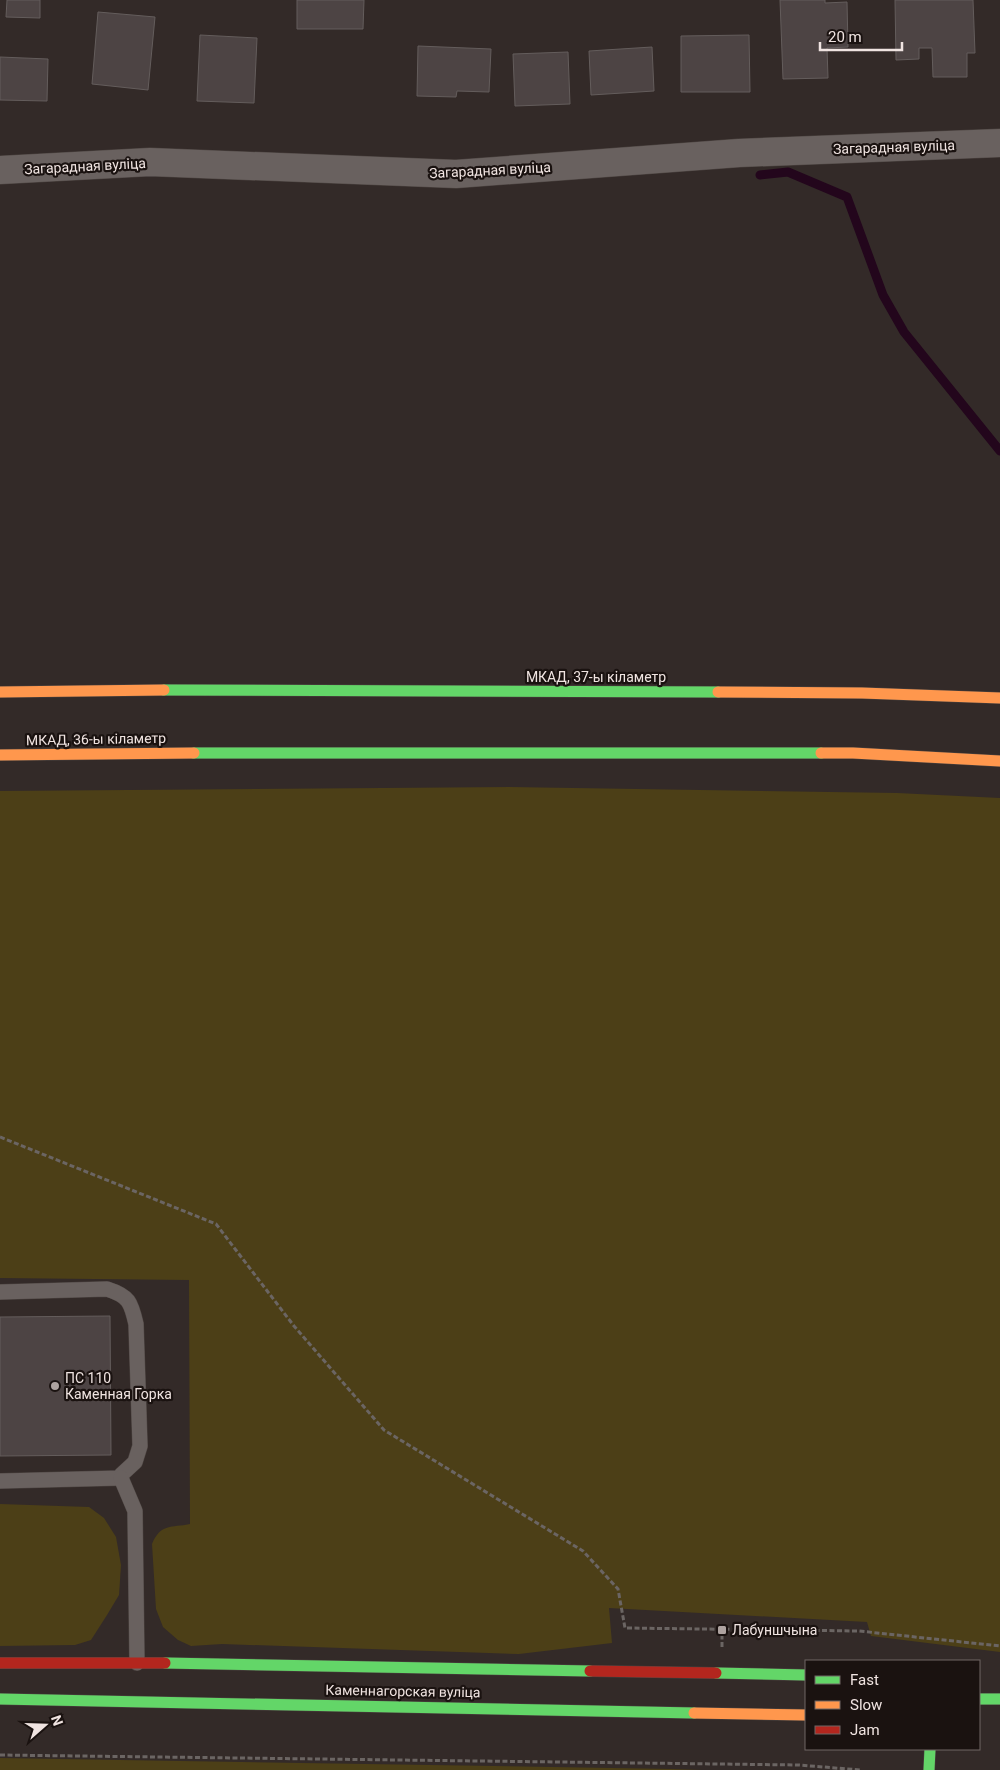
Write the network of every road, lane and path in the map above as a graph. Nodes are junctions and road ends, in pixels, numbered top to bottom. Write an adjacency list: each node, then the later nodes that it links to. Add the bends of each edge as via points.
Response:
1 (990, 143): 2 (street, Загарадная вуліца, via 739,153 456,174 150,162)
2 (0, 170)
3 (0, 692): 4 (main road, МКАД, 37-ы кіламетр, via 862,692)
4 (1000, 698)
5 (0, 755): 6 (main road, МКАД, 36-ы кіламетр, via 853,753)
6 (1000, 761)
7 (0, 1137): 11 (path, via 216,1224 294,1326 384,1430 582,1551 618,1590 624,1628 859,1631)
8 (0, 1292): 9 (lane, via 107,1289 122,1294 132,1308 136,1324 140,1446 135,1462)
9 (121, 1478): 10 (lane); 13 (lane, via 135,1511)
10 (0, 1481)
11 (1000, 1646)
12 (0, 1663): 13 (main road, Каменнагорская вуліца)
13 (137, 1663): 14 (main road, Каменнагорская вуліца)
14 (805, 1675)
15 (0, 1699): 18 (main road, Каменнагорская вуліца)
16 (980, 1699): 17 (main road)
17 (1000, 1699)
18 (805, 1715)
19 (930, 1750): 22 (main road)
20 (0, 1755): 21 (path, via 798,1765)
21 (859, 1770)
22 (929, 1770)

